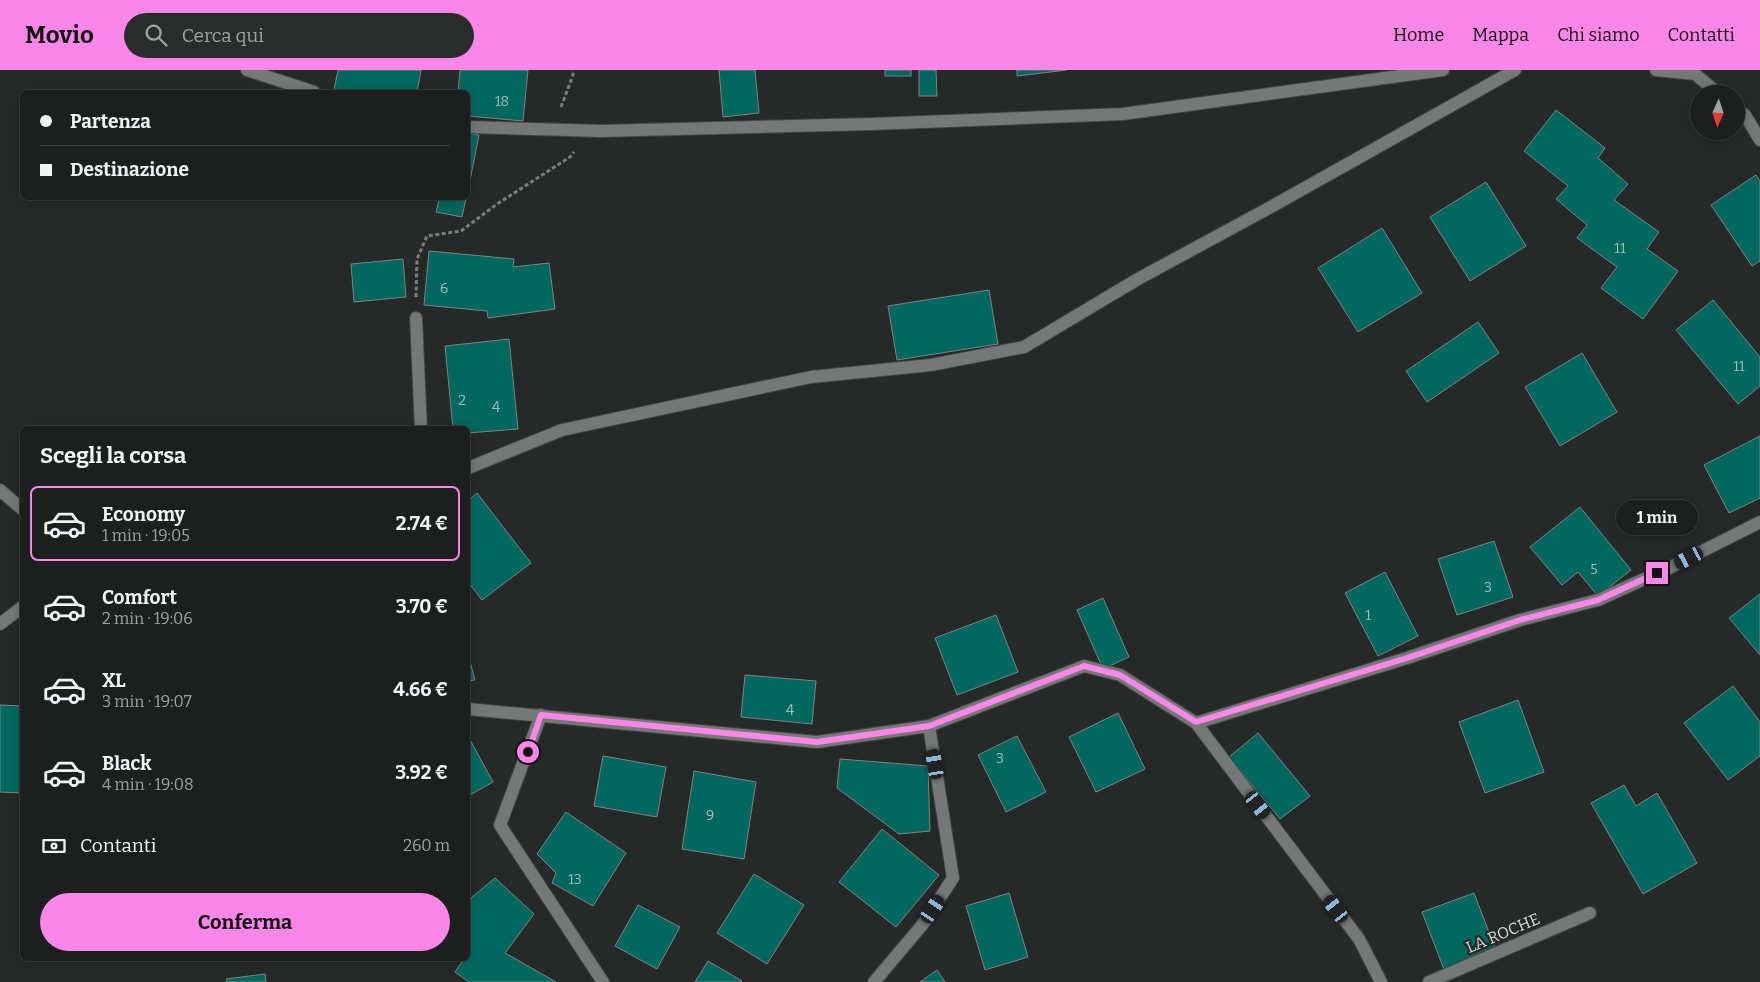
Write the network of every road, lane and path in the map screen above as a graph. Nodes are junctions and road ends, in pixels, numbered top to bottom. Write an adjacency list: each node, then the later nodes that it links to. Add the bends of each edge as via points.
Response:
1 (247, 70): 7 (street)
2 (573, 70): 10 (path)
3 (1443, 70): 11 (street, via 1123,114)
4 (1515, 70): 15 (street, via 1138,279 1024,347 931,365 811,377 562,430)
5 (1656, 70): 6 (street, via 1694,74)
6 (1708, 85)
7 (308, 90)
8 (1745, 114): 12 (street)
9 (470, 127): 10 (street)
10 (554, 129): 11 (street)
11 (591, 131): 13 (path, via 570,157 461,231 427,236 418,259)
12 (1760, 140)
13 (416, 318): 14 (street)
14 (421, 426)
15 (470, 467)
16 (0, 490): 17 (street)
17 (20, 507)
18 (1760, 522): 23 (street, via 1598,600 1520,620)
19 (20, 609): 20 (street)
20 (0, 624)
21 (470, 709): 22 (street)
22 (541, 715): 24 (street, via 817,742); 26 (street, via 500,825)
23 (1196, 722): 24 (street, via 1120,675 1084,666); 28 (street, via 1359,939)
24 (929, 726): 27 (street, via 953,878 923,924)
25 (1590, 913): 29 (street, LA ROCHE)
26 (604, 982)
27 (874, 982)
28 (1381, 982)
29 (1429, 982)

